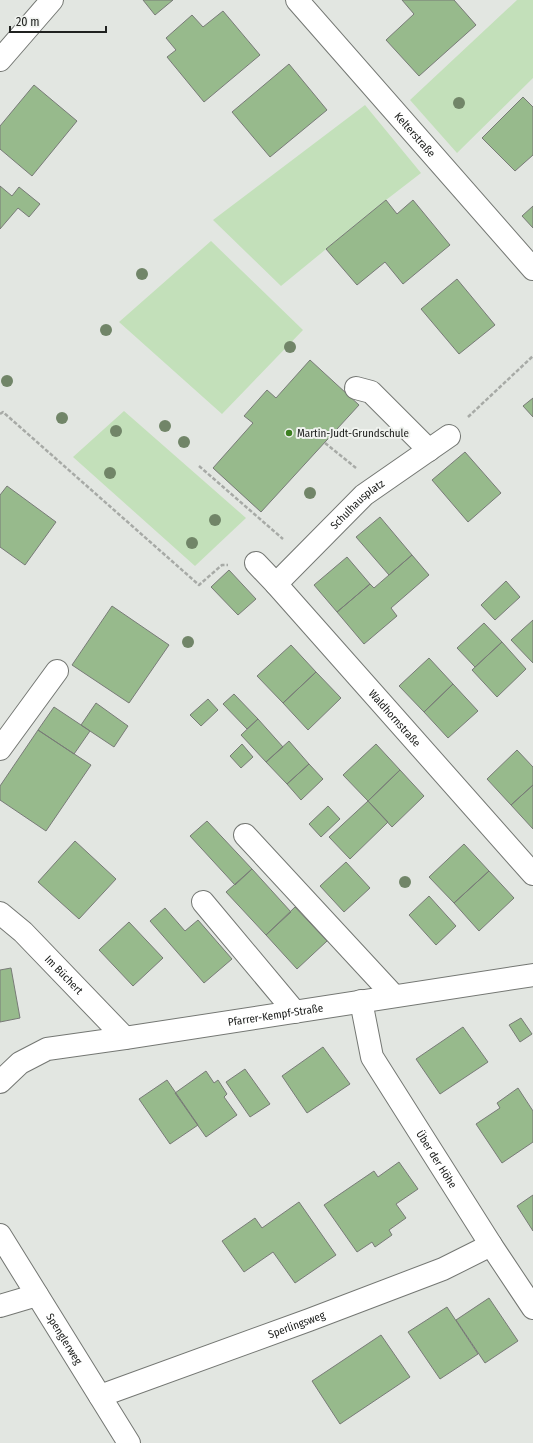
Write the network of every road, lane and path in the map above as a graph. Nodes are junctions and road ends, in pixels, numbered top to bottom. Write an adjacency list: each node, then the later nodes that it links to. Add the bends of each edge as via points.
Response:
1 (52, 0): 3 (street)
2 (297, 0): 4 (street, Kelterstraße)
3 (0, 60)
4 (533, 270)
5 (533, 356): 8 (path)
6 (356, 388): 10 (street, via 371,392)
7 (0, 414): 15 (path, via 3,412 199,585)
8 (449, 436): 10 (street, Schulhausplatz)
9 (325, 443): 12 (path)
10 (429, 450): 12 (street, Schulhausplatz)
11 (199, 466): 13 (path)
12 (378, 486): 13 (street, Schulhausplatz, via 364,495)
13 (303, 556): 16 (street, Schulhausplatz)
14 (256, 563): 16 (street, Waldhornstraße)
15 (222, 565)
16 (276, 584): 20 (street, Waldhornstraße)
17 (57, 671): 18 (street)
18 (0, 749)
19 (245, 835): 24 (street)
20 (533, 874)
21 (202, 902): 26 (street)
22 (0, 913): 27 (street, Im Büchert, via 23,932)
23 (533, 975): 24 (street, Pfarrer-Kempf-Straße)
24 (394, 996): 25 (street, Pfarrer-Kempf-Straße)
25 (361, 1001): 26 (street, Pfarrer-Kempf-Straße); 30 (street, Über der Höhe, via 372,1057)
26 (295, 1012): 27 (street, Pfarrer-Kempf-Straße)
27 (125, 1038): 28 (street, Pfarrer-Kempf-Straße, via 47,1049 20,1063)
28 (0, 1082)
29 (0, 1235): 31 (street, Spenglerweg)
30 (491, 1245): 33 (street, Über der Höhe); 34 (street, Sperlingsweg, via 443,1269)
31 (37, 1295): 32 (street); 34 (street, Spenglerweg)
32 (0, 1306)
33 (533, 1308)
34 (100, 1396): 35 (street, Spenglerweg)
35 (128, 1443)

